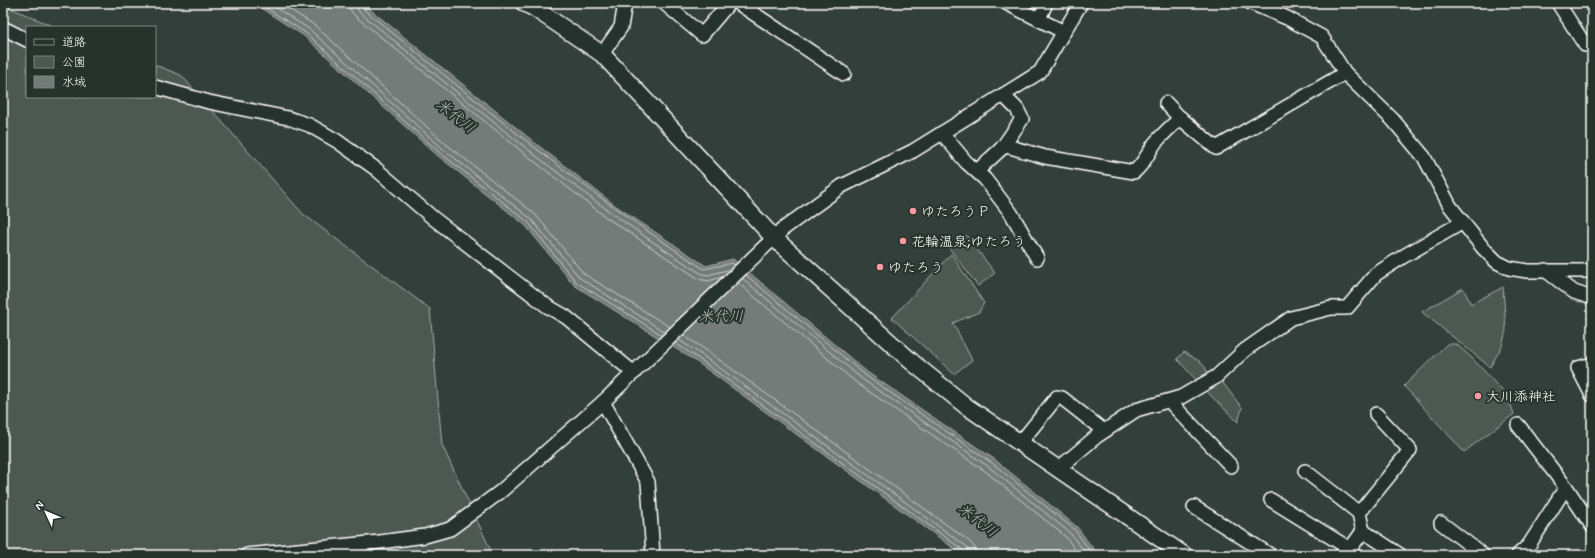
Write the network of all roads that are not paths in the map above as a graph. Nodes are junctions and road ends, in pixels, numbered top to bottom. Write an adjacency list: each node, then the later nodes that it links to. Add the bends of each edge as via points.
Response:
1 (524, 3): 16 (street)
2 (625, 3): 16 (street, via 621,27)
3 (664, 3): 4 (street, via 702,35)
4 (729, 3)
5 (738, 3): 17 (street)
6 (1006, 3): 11 (street)
7 (1046, 3): 11 (street)
8 (1081, 3): 13 (street)
9 (1251, 3): 18 (street, via 1287,18 1322,37)
10 (1558, 3): 15 (street, via 1585,45)
11 (1039, 19): 13 (street)
12 (3, 28): 14 (street)
13 (1064, 32): 20 (street, via 1040,72)
14 (26, 40)
15 (1592, 40)
16 (602, 54): 27 (street)
17 (844, 74)
18 (1345, 74): 22 (street, via 1216,148); 26 (street, via 1393,120 1424,157 1450,206)
19 (156, 87): 33 (street, via 209,102 288,118 337,141 376,169 433,218 547,306)
20 (1003, 95): 23 (street); 24 (street, via 1017,109 1022,119)
21 (1166, 103): 22 (street)
22 (1180, 118): 24 (street, via 1155,144 1141,167 1134,172 1045,157 1007,146)
23 (942, 133): 25 (street); 27 (street, via 913,151 842,186)
24 (1002, 148): 25 (street)
25 (976, 172): 28 (street, via 1011,213)
26 (1463, 222): 29 (street, via 1497,262 1509,268 1527,271); 35 (street, via 1376,274 1346,308 1332,308 1291,318 1245,350 1216,377 1182,397)
27 (774, 238): 33 (street); 40 (street, via 912,362 966,406)
28 (1037, 258)
29 (1545, 270): 30 (street); 31 (street, via 1574,292)
30 (1592, 271)
31 (1592, 298)
32 (1592, 364): 34 (street, via 1578,368)
33 (638, 370): 36 (street)
34 (1592, 395)
35 (1169, 401): 39 (street, via 1136,410); 41 (street)
36 (603, 402): 51 (street, via 500,492 450,529 425,536 380,542); 52 (street, via 648,482)
37 (1376, 414): 47 (street, via 1410,450)
38 (1518, 425): 44 (street)
39 (1104, 431): 40 (street, via 1062,398 1057,397); 42 (street)
40 (1020, 443): 42 (street)
41 (1231, 466)
42 (1058, 469): 53 (street)
43 (1305, 471): 47 (street)
44 (1566, 487): 49 (street); 57 (street, via 1529,545)
45 (1271, 500): 50 (street, via 1350,549)
46 (1194, 508): 54 (street)
47 (1359, 513): 50 (street)
48 (1442, 523): 56 (street)
49 (1592, 526)
50 (1363, 531): 55 (street)
51 (247, 555)
52 (653, 555)
53 (1184, 555)
54 (1270, 555)
55 (1400, 555)
56 (1483, 555)
57 (1518, 555)

